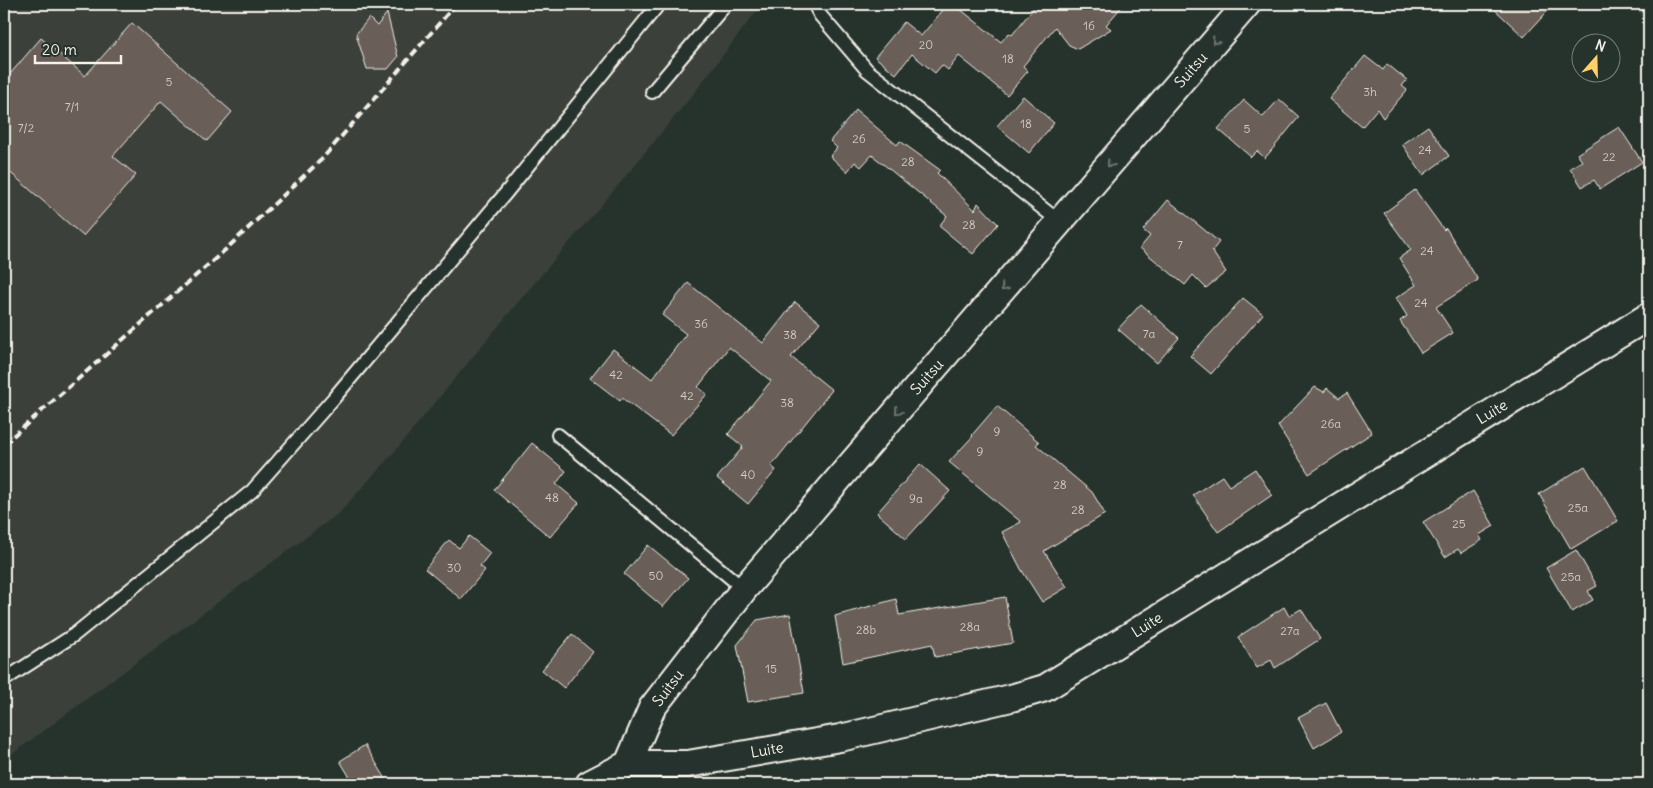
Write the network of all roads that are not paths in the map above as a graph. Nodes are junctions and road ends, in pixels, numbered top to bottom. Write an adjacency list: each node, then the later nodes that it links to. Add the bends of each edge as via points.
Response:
1 (659, 4): 10 (lane, via 334,399 252,491 74,635)
2 (726, 4): 5 (lane)
3 (814, 4): 6 (lane, via 867,70)
4 (1247, 4): 6 (street, Suitsu, one-way to 6)
5 (652, 92)
6 (1060, 222): 9 (street, Suitsu, one-way to 9)
7 (1649, 316): 11 (street, Luite, via 1045,688 840,738 688,764)
8 (558, 435): 9 (lane)
9 (744, 589): 11 (street, Suitsu, via 652,708)
10 (4, 680)
11 (628, 764): 12 (street, Luite)
12 (589, 784)

